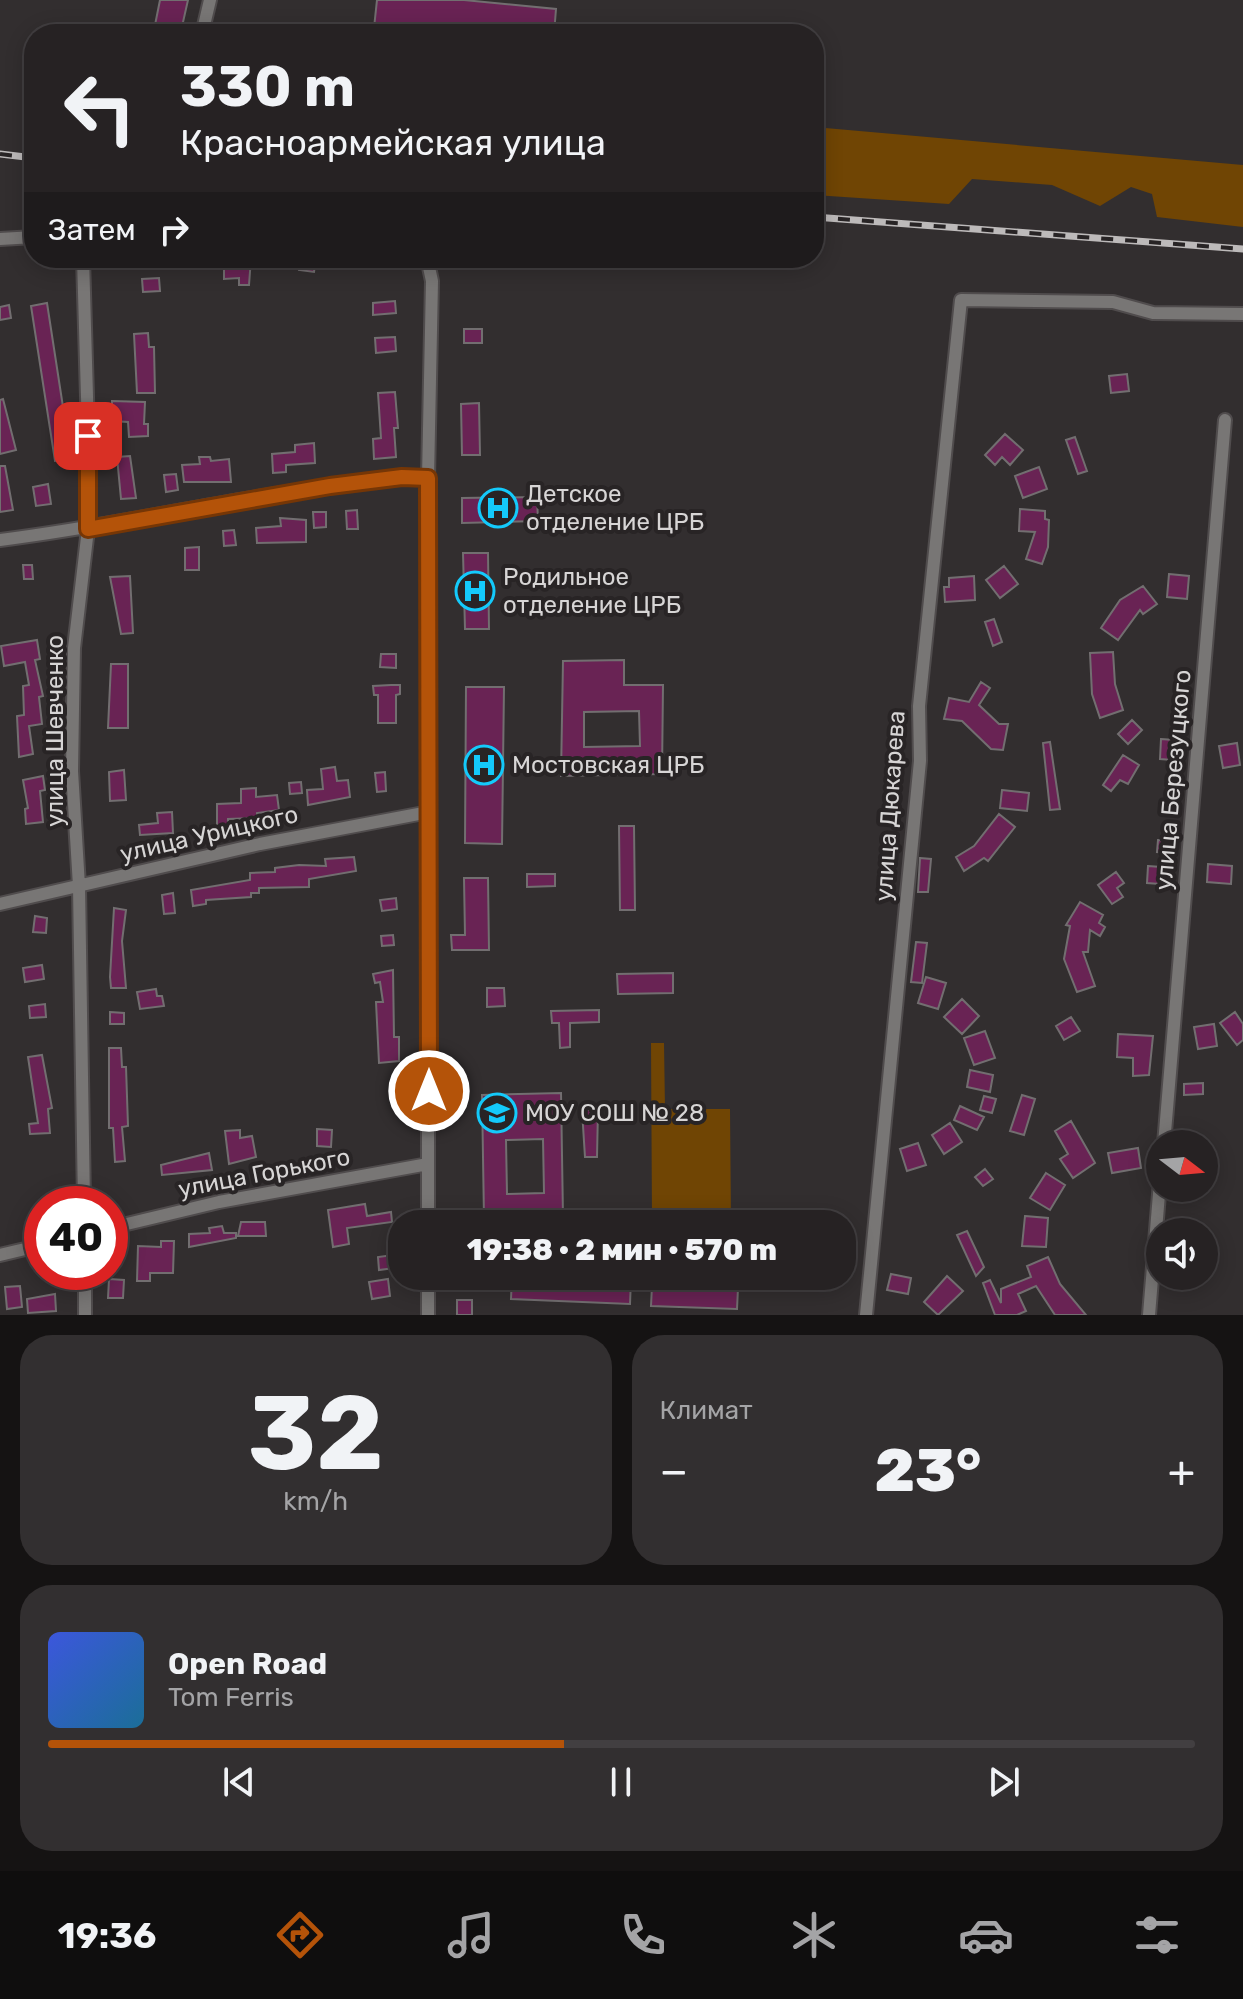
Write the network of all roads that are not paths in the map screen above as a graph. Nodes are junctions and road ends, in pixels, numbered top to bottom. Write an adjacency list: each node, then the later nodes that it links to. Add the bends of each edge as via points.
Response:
1 (210, 0): 2 (street)
2 (204, 24)
3 (24, 238): 4 (street)
4 (0, 239)
5 (83, 268): 10 (street, улица Шевченко)
6 (429, 268): 9 (street)
7 (1243, 314): 27 (street, улица Дюкарева, via 1153,313 1113,302 961,300)
8 (1225, 420): 15 (street, улица Березуцкого)
9 (428, 478): 10 (street, via 330,486); 12 (street)
10 (88, 529): 11 (street); 13 (street, улица Шевченко, via 74,648 72,771)
11 (0, 540)
12 (429, 812): 13 (street, улица Урицкого); 16 (street)
13 (79, 886): 14 (street, улица Урицкого); 17 (street, улица Шевченко)
14 (0, 904)
15 (1165, 1130)
16 (428, 1164): 19 (street); 20 (street, улица Горького)
17 (84, 1186)
18 (1158, 1202): 28 (street)
19 (428, 1210)
20 (128, 1224)
21 (24, 1249): 22 (street)
22 (0, 1255)
23 (85, 1290): 25 (street)
24 (428, 1290): 26 (street)
25 (85, 1315)
26 (428, 1315)
27 (866, 1315)
28 (1149, 1315)

